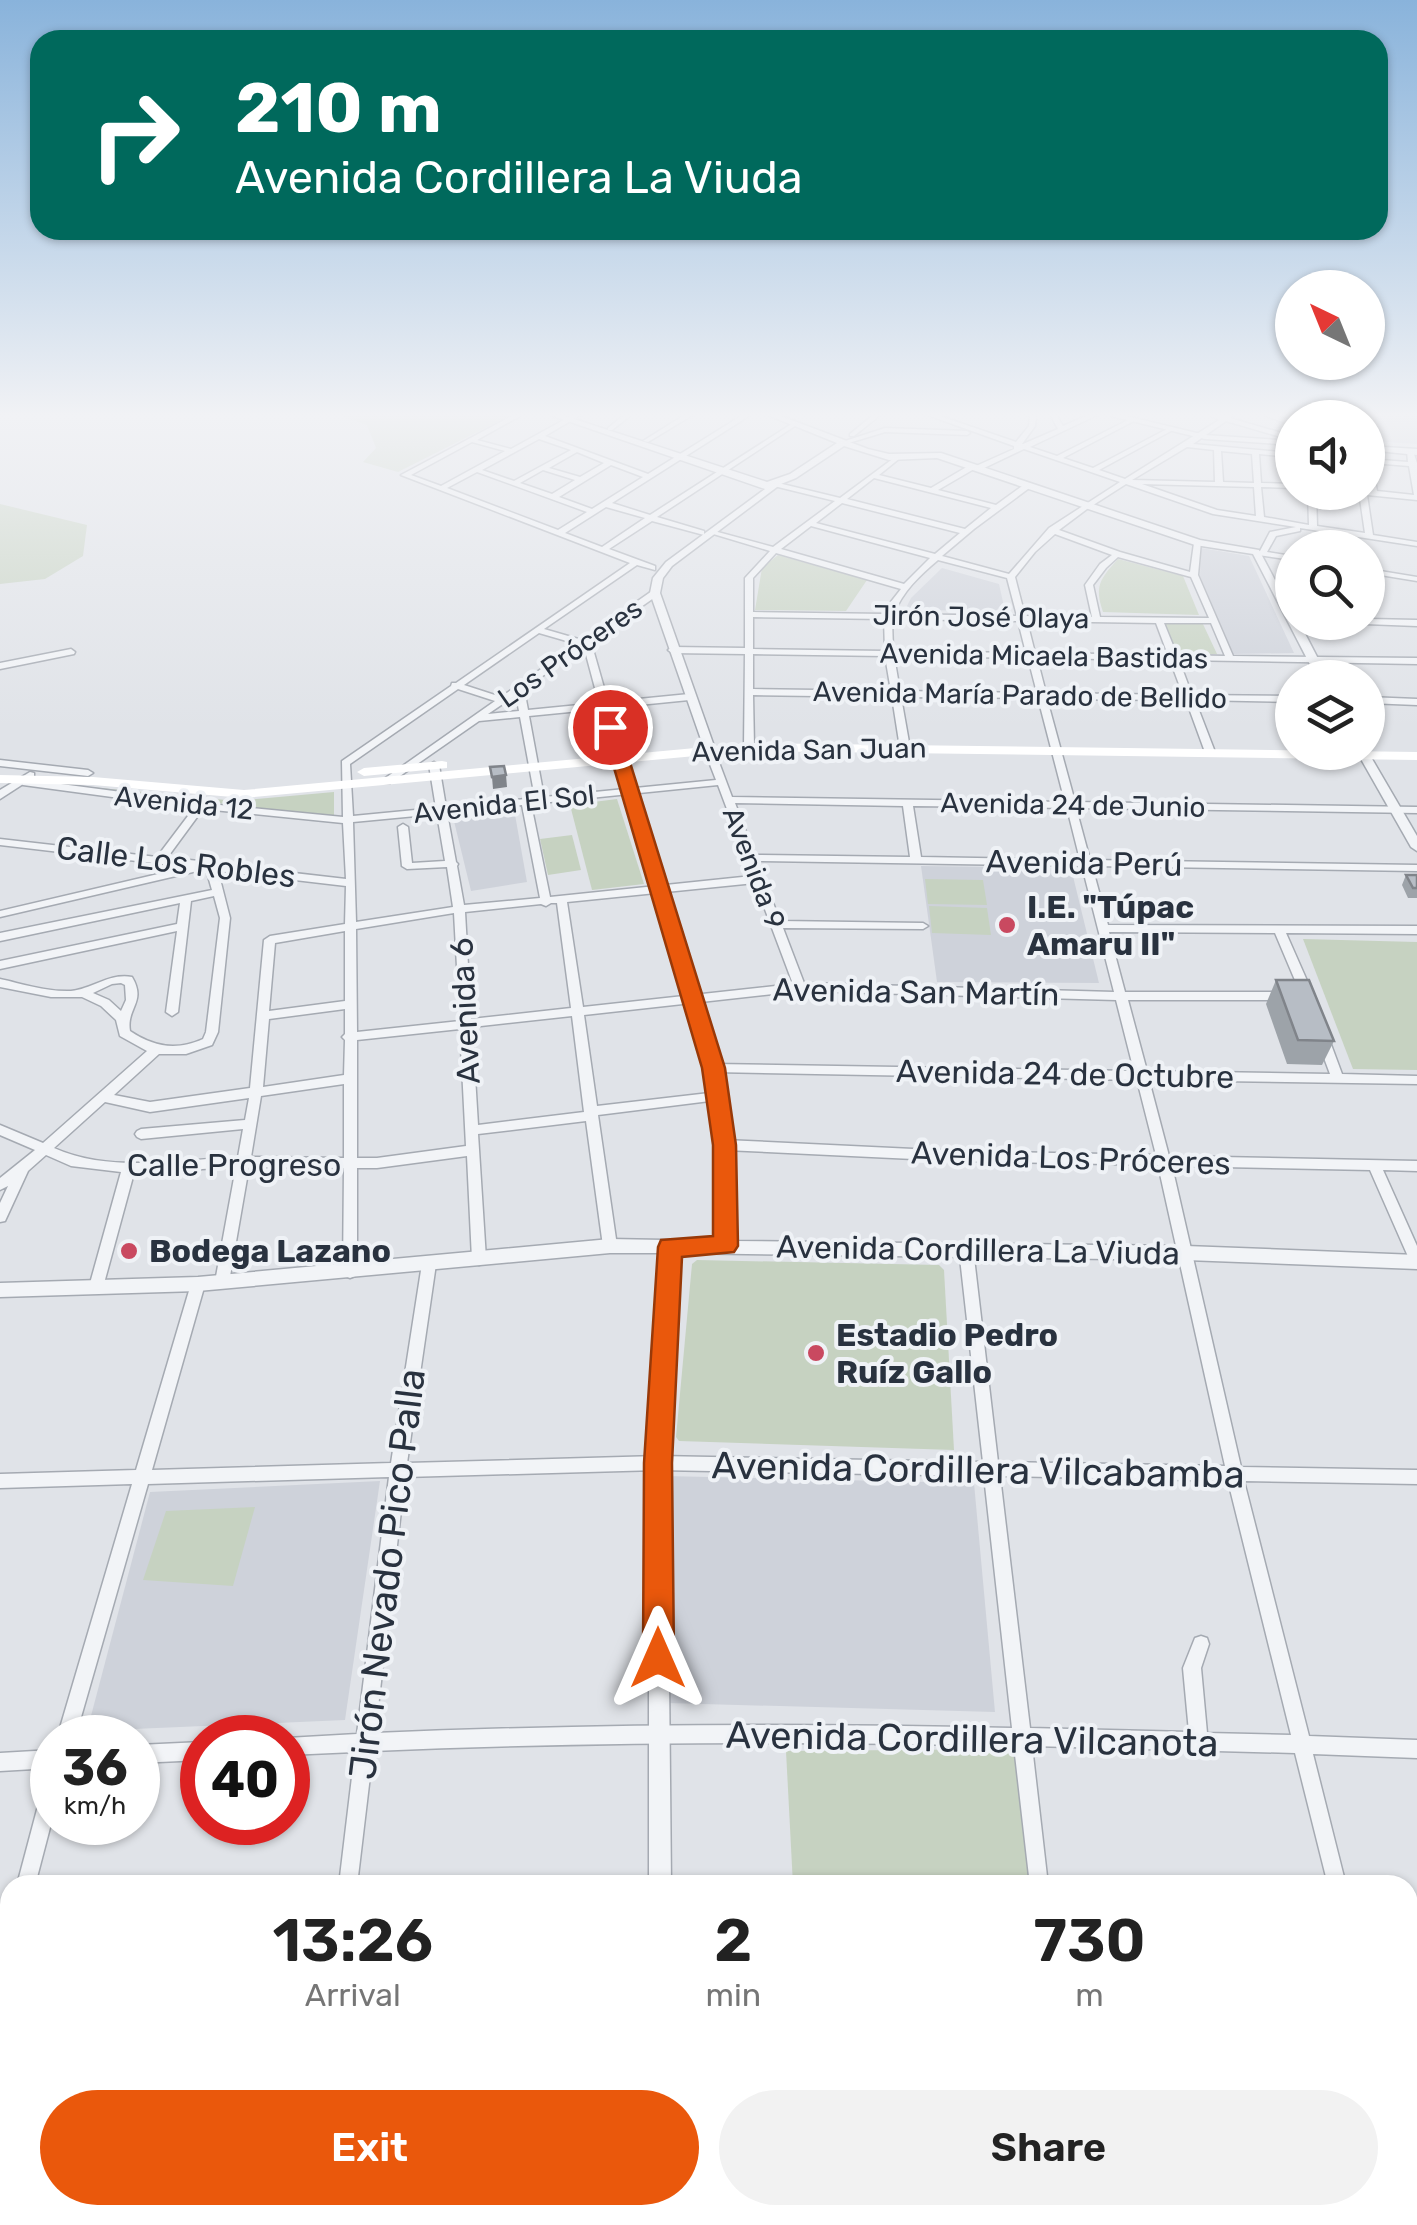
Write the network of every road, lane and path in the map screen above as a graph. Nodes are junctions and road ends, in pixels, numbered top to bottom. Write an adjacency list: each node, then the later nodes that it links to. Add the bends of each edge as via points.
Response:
1 (524, 520): 20 (street)
2 (581, 520): 20 (street)
3 (649, 520): 27 (street)
4 (658, 520): 21 (street)
5 (720, 520): 21 (street)
6 (731, 520): 22 (street)
7 (817, 520): 15 (street)
8 (920, 520): 19 (street)
9 (981, 520): 19 (street)
10 (1065, 520): 17 (street)
11 (1124, 520): 25 (street)
12 (1248, 520): 23 (street)
13 (1272, 520): 16 (street)
14 (1313, 520): 16 (street)
15 (811, 524): 28 (street); 32 (street)
16 (1313, 526): 18 (street)
17 (1052, 530): 30 (street); 37 (street)
18 (1340, 530)
19 (967, 532): 32 (street)
20 (559, 533): 27 (street)
21 (701, 533): 34 (street)
22 (714, 533): 28 (street); 34 (street)
23 (1273, 534): 29 (street)
24 (1385, 538): 26 (street)
25 (1198, 544): 29 (street); 36 (street)
26 (1417, 544)
27 (602, 550): 33 (street)
28 (774, 550): 40 (street); 42 (street, via 749,578)
29 (1259, 553): 31 (street); 39 (street)
30 (1118, 554): 36 (street); 45 (street, via 1089,585)
31 (1275, 555)
32 (936, 558): 37 (street); 40 (street)
33 (635, 563): 34 (street); 50 (street)
34 (655, 573): 41 (street)
35 (1385, 574): 38 (street)
36 (1194, 575): 47 (street)
37 (1010, 576): 44 (street)
38 (1417, 579)
39 (1275, 585)
40 (904, 587): 43 (street)
41 (654, 593): 52 (street, Los Próceres); 53 (street, Avenida 9)
42 (750, 614): 43 (street, Jirón José Olaya); 55 (street)
43 (888, 616): 44 (street, Jirón José Olaya); 56 (street)
44 (1021, 618): 45 (street, Jirón José Olaya); 57 (street)
45 (1096, 618): 46 (street, Jirón José Olaya)
46 (1159, 620): 47 (street, Jirón José Olaya); 58 (street)
47 (1214, 621): 59 (street)
48 (1385, 622): 49 (street)
49 (1417, 623)
50 (537, 630): 52 (street); 64 (street)
51 (1303, 640): 60 (street)
52 (586, 644): 65 (street, Los Próceres); 75 (street)
53 (672, 650): 55 (street, Avenida Micaela Bastidas); 69 (street, Avenida 9)
54 (71, 652): 63 (street)
55 (747, 652): 56 (street, Avenida Micaela Bastidas); 66 (street)
56 (892, 654): 57 (street, Avenida Micaela Bastidas); 67 (street)
57 (1031, 655): 58 (street, Avenida Micaela Bastidas); 68 (street)
58 (1173, 658): 59 (street, Avenida Micaela Bastidas); 70 (street)
59 (1230, 658): 60 (street, Avenida Micaela Bastidas)
60 (1314, 660)
61 (1385, 661): 62 (street, Avenida Micaela Bastidas)
62 (1417, 661)
63 (0, 666)
64 (455, 685): 72 (street); 97 (street, via 346,761)
65 (519, 688): 72 (street, Los Próceres); 76 (street)
66 (748, 692): 67 (street, Avenida María Parado de Bellido); 78 (street)
67 (897, 694): 68 (street, Avenida María Parado de Bellido); 79 (street)
68 (1045, 696): 70 (street, Avenida María Parado de Bellido); 81 (street)
69 (688, 697): 75 (street); 80 (street, Avenida 9)
70 (1190, 698): 71 (street, Avenida María Parado de Bellido); 84 (street)
71 (1275, 699)
72 (502, 700): 77 (street, Los Próceres)
73 (1385, 701): 74 (street)
74 (1417, 702)
75 (605, 706): 76 (street); 87 (street)
76 (524, 714): 77 (street); 91 (street)
77 (476, 718): 92 (street, Los Próceres)
78 (749, 742): 79 (main road, Avenida San Juan); 80 (main road, Avenida San Juan)
79 (904, 744): 81 (main road, Avenida San Juan)
80 (707, 745): 87 (main road, Avenida San Juan); 99 (street, Avenida 9)
81 (1056, 746): 84 (main road, Avenida San Juan); 107 (street)
82 (1275, 746): 84 (main road, Avenida San Juan)
83 (1417, 747): 86 (main road, Avenida San Juan)
84 (1209, 748): 85 (main road, Avenida San Juan)
85 (1275, 749)
86 (1385, 749)
87 (618, 753): 91 (main road, Avenida San Juan); 100 (street)
88 (1385, 753): 89 (main road, Avenida San Juan)
89 (1417, 756)
90 (0, 762): 95 (street, Avenida 12)
91 (533, 762): 93 (main road, Avenida San Juan); 102 (street)
92 (409, 765): 93 (main road, Avenida San Juan); 97 (main road, Avenida San Juan); 98 (street, Los Próceres)
93 (435, 770): 98 (main road, Avenida San Juan); 108 (street, Avenida 6)
94 (1374, 770): 109 (street)
95 (31, 775): 96 (main road); 97 (main road, Avenida San Juan, via 238,785); 97 (main road, Avenida San Juan, via 230,794); 101 (street); 106 (street, Avenida 12)
96 (0, 778): 101 (street)
97 (345, 780): 98 (main road, Avenida San Juan); 111 (street)
98 (387, 781)
99 (722, 782): 100 (street, Avenida El Sol); 103 (street, Avenida 9)
100 (630, 792): 102 (street, Avenida El Sol); 124 (street)
101 (0, 793)
102 (540, 800): 104 (street, Avenida El Sol)
103 (728, 800): 105 (street, Avenida 24 de Junio); 115 (street, Avenida 9)
104 (526, 802): 108 (street, Avenida El Sol); 128 (street)
105 (908, 802): 107 (street, Avenida 24 de Junio); 117 (street)
106 (200, 806): 111 (street, Avenida 12); 116 (street)
107 (1070, 806): 109 (street, Avenida 24 de Junio); 118 (street)
108 (442, 810): 111 (street, Avenida El Sol); 119 (street, Avenida 6)
109 (1396, 810): 110 (street, Avenida 24 de Junio); 114 (street)
110 (1417, 810)
111 (346, 820): 123 (street)
112 (404, 827): 119 (street, via 407,866)
113 (0, 842): 116 (street, Calle Los Robles)
114 (1417, 847)
115 (751, 858): 117 (street, Avenida Perú); 122 (street, Avenida 9)
116 (160, 860): 120 (street, Calle Los Robles)
117 (916, 860): 118 (street, Avenida Perú)
118 (1084, 863): 121 (street, Avenida Perú); 135 (street)
119 (453, 864): 129 (street, Avenida 6)
120 (211, 865): 123 (street, Calle Los Robles); 125 (street); 130 (street)
121 (1417, 868)
122 (759, 879): 124 (street); 131 (street, Avenida 9)
123 (351, 883): 132 (street)
124 (660, 890): 127 (street); 144 (street)
125 (218, 892): 126 (street); 153 (street, via 225,918 212,1032 193,1049)
126 (186, 899): 133 (street); 138 (street)
127 (562, 902): 128 (street); 147 (street)
128 (546, 903): 129 (street)
129 (459, 909): 132 (street); 150 (street, Avenida 6)
130 (0, 914)
131 (776, 924): 134 (street); 141 (street, Avenida 9)
132 (350, 925): 145 (street); 148 (street, via 270,940)
133 (184, 926): 139 (street); 146 (street)
134 (924, 926)
135 (1103, 928): 136 (street); 143 (street)
136 (1278, 928): 137 (street); 143 (street, Avenida San Martín, via 1308,998)
137 (1417, 930)
138 (0, 938)
139 (0, 965)
140 (0, 983): 142 (street)
141 (800, 986): 143 (street, Avenida San Martín); 144 (street, Avenida San Martín)
142 (83, 992): 149 (street); 149 (street, via 128,980 132,1004)
143 (1121, 996): 155 (street)
144 (692, 998): 147 (street, Avenida San Martín); 154 (street)
145 (349, 1004): 148 (street); 152 (street)
146 (172, 1012)
147 (575, 1012): 150 (street, Avenida San Martín); 162 (street)
148 (263, 1016): 159 (street)
149 (122, 1019): 153 (street, via 124,1034)
150 (464, 1024): 152 (street, Avenida San Martín); 165 (street, Avenida 6)
151 (1321, 1033): 156 (street)
152 (348, 1037): 157 (street)
153 (155, 1051): 161 (street)
154 (714, 1068): 155 (street, Avenida 24 de Octubre); 160 (street)
155 (1141, 1073): 156 (street, Avenida 24 de Octubre); 170 (street)
156 (1338, 1079): 158 (street, Avenida 24 de Octubre)
157 (348, 1080): 159 (street); 172 (street)
158 (1417, 1080)
159 (256, 1091): 161 (street, via 150,1107); 163 (street)
160 (718, 1096): 162 (street); 167 (street)
161 (103, 1098): 168 (street)
162 (591, 1114): 165 (street); 179 (street)
163 (249, 1124): 166 (street); 171 (street)
164 (0, 1130): 168 (street, Calle Progreso)
165 (472, 1130): 169 (street, Avenida 6)
166 (140, 1134)
167 (724, 1145): 170 (street, Avenida Los Próceres); 180 (street)
168 (42, 1150): 175 (street, Calle Progreso); 176 (street)
169 (474, 1150): 172 (street, Calle Progreso); 184 (street, Avenida 6)
170 (1164, 1161): 173 (street, Avenida Los Próceres); 183 (street)
171 (241, 1162): 172 (street, Calle Progreso); 175 (street, Calle Progreso); 188 (street)
172 (352, 1164): 187 (street)
173 (1375, 1166): 174 (street, Avenida Los Próceres); 185 (street)
174 (1417, 1166)
175 (128, 1168): 190 (street)
176 (22, 1169): 177 (street); 178 (street)
177 (0, 1184)
178 (0, 1217)
179 (610, 1246): 181 (street, Avenida Cordillera La Viuda); 184 (street, Avenida Cordillera La Viuda)
180 (726, 1246): 181 (street, Avenida Cordillera La Viuda); 182 (street, Avenida Cordillera La Viuda)
181 (670, 1247): 192 (street)
182 (966, 1249): 183 (street, Avenida Cordillera La Viuda); 194 (street)
183 (1186, 1254): 185 (street, Avenida Cordillera La Viuda); 195 (street)
184 (479, 1259): 186 (street, Avenida Cordillera La Viuda)
185 (1417, 1262)
186 (429, 1264): 187 (street, Avenida Cordillera La Viuda); 193 (street, Jirón Nevado Pico Palla)
187 (350, 1272): 188 (street, Avenida Cordillera La Viuda)
188 (222, 1282): 189 (street, Avenida Cordillera La Viuda)
189 (198, 1284): 190 (street, Avenida Cordillera La Viuda); 197 (street)
190 (96, 1287): 191 (street, Avenida Cordillera La Viuda)
191 (0, 1290)
192 (658, 1463): 193 (street, Avenida Cordillera Vilcabamba); 194 (street, Avenida Cordillera Vilcabamba); 201 (street)
193 (398, 1468): 197 (street, Avenida Cordillera Vilcabamba); 203 (street, Jirón Nevado Pico Palla)
194 (989, 1470): 195 (street, Avenida Cordillera Vilcabamba); 202 (street)
195 (1235, 1476): 196 (street, Avenida Cordillera Vilcabamba); 205 (street)
196 (1417, 1477)
197 (142, 1478): 198 (street, Avenida Cordillera Vilcabamba); 200 (street)
198 (0, 1481)
199 (1201, 1644): 204 (street, via 1192,1668)
200 (73, 1715)
201 (658, 1736): 202 (street, Avenida Cordillera Vilcanota); 203 (street, Avenida Cordillera Vilcanota); 213 (street)
202 (1022, 1738): 204 (street, Avenida Cordillera Vilcanota); 214 (street)
203 (365, 1742): 206 (street, Avenida Cordillera Vilcanota); 212 (street, Jirón Nevado Pico Palla)
204 (1199, 1742): 205 (street, Avenida Cordillera Vilcanota)
205 (1302, 1744): 207 (street, Avenida Cordillera Vilcanota); 215 (street)
206 (310, 1745)
207 (1417, 1749)
208 (30, 1760): 209 (street)
209 (0, 1762)
210 (37, 1845): 211 (street)
211 (29, 1875)
212 (349, 1875)
213 (660, 1875)
214 (1038, 1875)
215 (1335, 1875)

